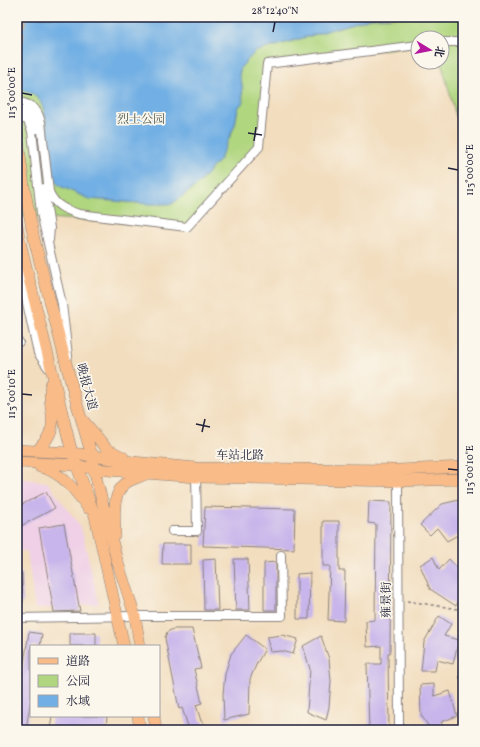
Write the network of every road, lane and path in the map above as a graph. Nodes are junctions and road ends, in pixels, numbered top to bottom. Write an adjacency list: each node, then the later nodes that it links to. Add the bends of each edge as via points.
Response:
1 (450, 42): 2 (street)
2 (463, 42)
3 (410, 46): 4 (street, via 267,64 259,147 187,227 79,214 58,205 49,192 39,114 32,106)
4 (17, 101)
5 (17, 111): 9 (street, via 27,111 36,120 50,228)
6 (17, 119): 9 (street, via 27,119 32,131 41,213)
7 (17, 133): 12 (main road, 晚报大道, via 34,239)
8 (17, 224): 11 (main road)
9 (48, 248): 12 (street, via 62,304)
10 (17, 258): 11 (street, via 38,353)
11 (53, 376): 15 (main road, via 50,390 52,426 47,440); 16 (main road)
12 (74, 394): 13 (main road, 晚报大道)
13 (80, 418): 17 (main road, 晚报大道); 19 (main road, via 107,449)
14 (17, 450): 15 (main road, 车站北路)
15 (37, 451): 16 (main road, 车站北路)
16 (72, 452): 17 (main road, 车站北路); 20 (main road)
17 (92, 456): 19 (main road, 车站北路); 22 (main road, 晚报大道)
18 (20, 462): 20 (main road, 车站北路); 28 (main road, via 50,469 73,487)
19 (133, 462): 24 (main road, 车站北路)
20 (76, 465): 22 (main road, 车站北路); 28 (main road)
21 (463, 467): 23 (main road, 车站北路)
22 (94, 469): 25 (main road, 车站北路); 31 (main road, 晚报大道)
23 (398, 470): 24 (main road, 车站北路); 27 (street, 雍景街)
24 (196, 473): 25 (main road, 车站北路); 27 (main road, 车站北路); 29 (street, via 197,532)
25 (146, 474): 31 (main road, via 125,484 118,495 114,507)
26 (463, 479): 27 (main road, 车站北路)
27 (398, 481): 32 (street, 雍景街)
28 (95, 516): 35 (main road)
29 (172, 531)
30 (281, 555): 36 (street, via 282,616)
31 (116, 557): 36 (main road, 晚报大道)
32 (399, 600): 34 (path); 47 (street, 雍景街)
33 (463, 601): 34 (path)
34 (458, 609): 38 (path)
35 (118, 616): 36 (street); 37 (street); 39 (main road)
36 (134, 616): 40 (main road, 晚报大道)
37 (17, 618)
38 (463, 623)
39 (124, 645)
40 (140, 645)
41 (463, 666): 42 (path, via 459,674)
42 (463, 689)
43 (138, 717): 45 (main road)
44 (154, 717): 46 (main road)
45 (140, 730)
46 (156, 730)
47 (399, 730)

